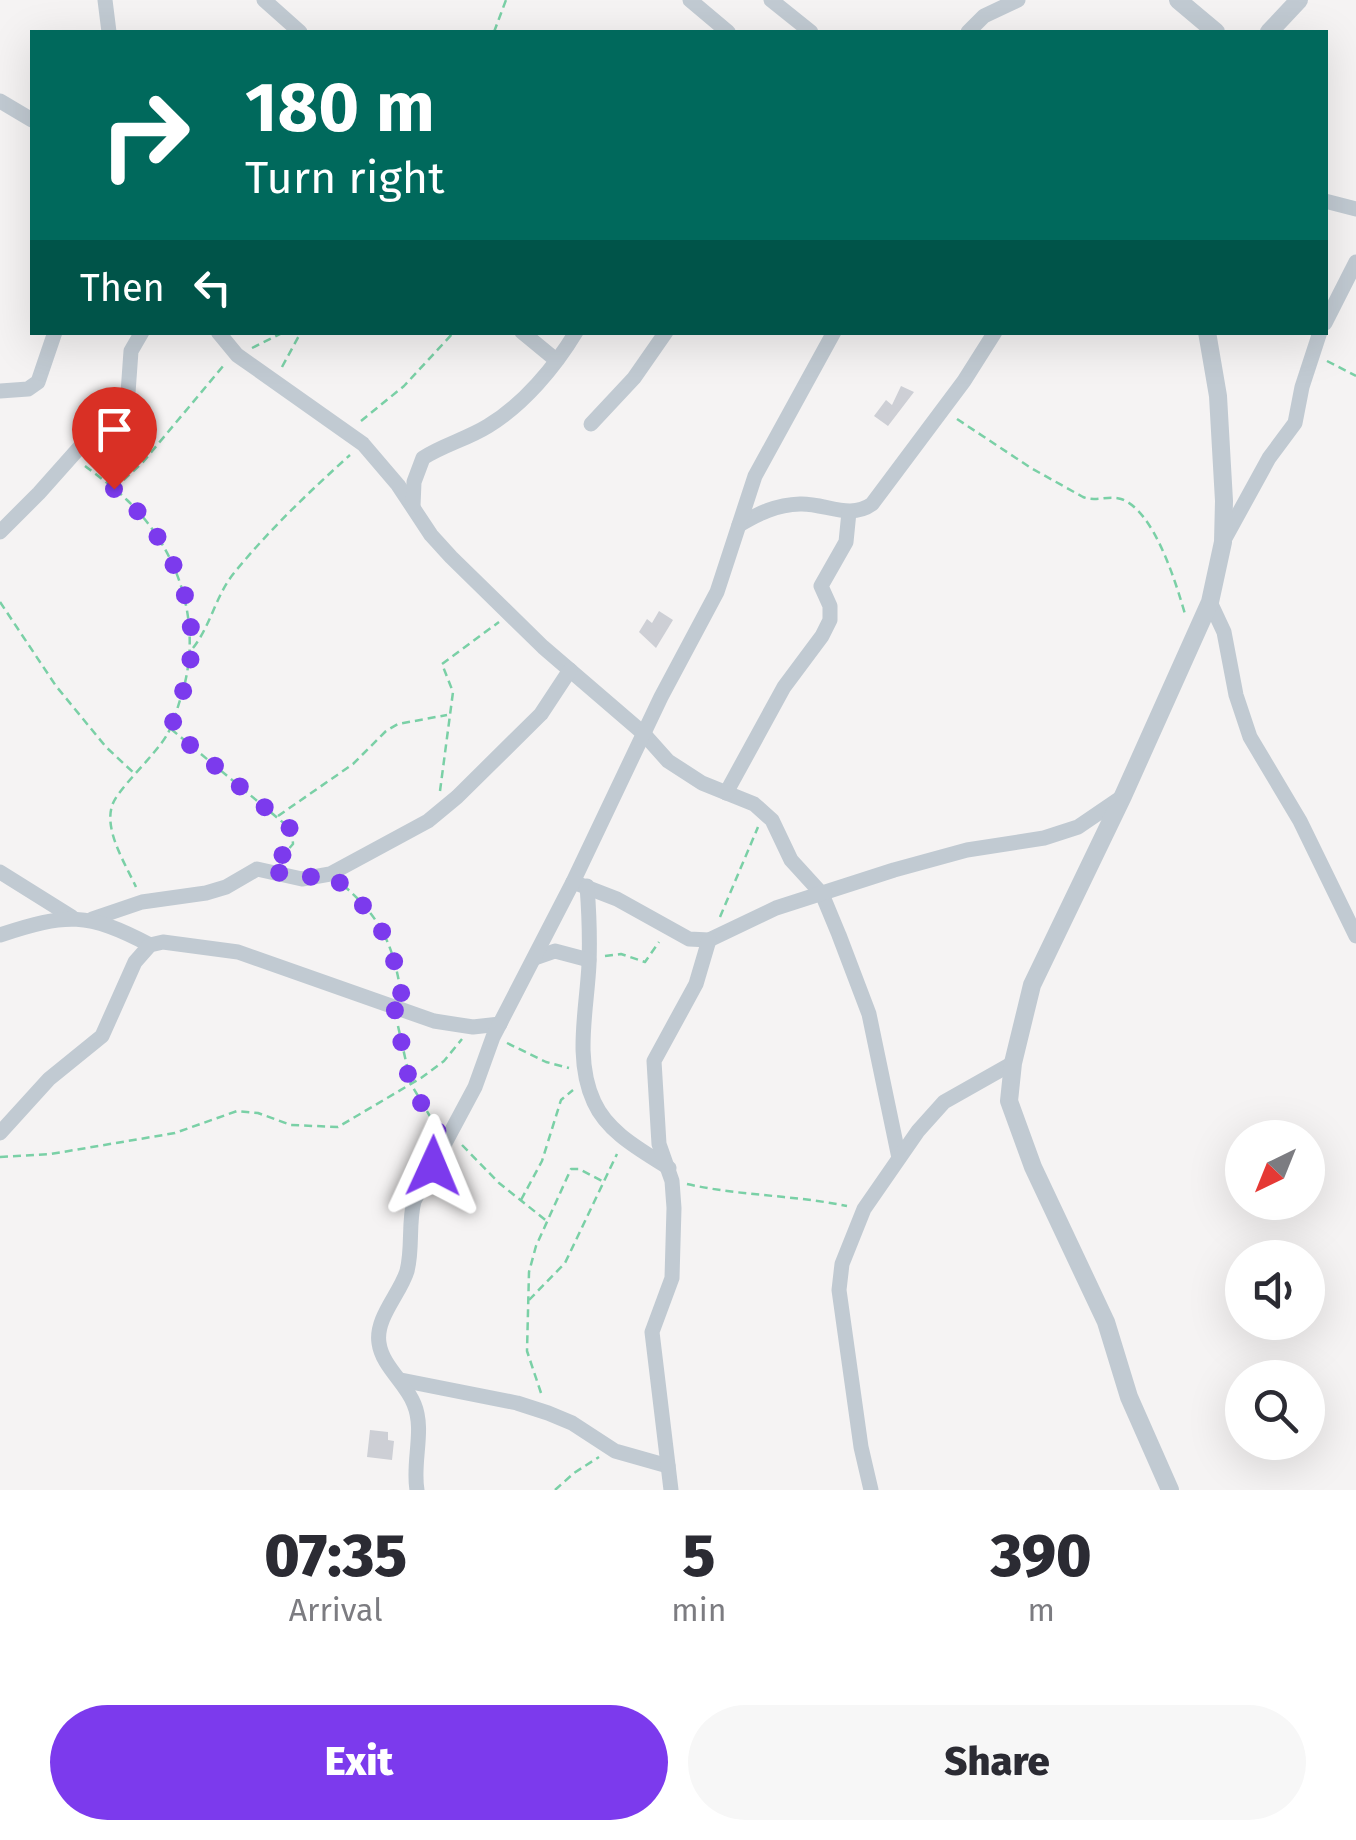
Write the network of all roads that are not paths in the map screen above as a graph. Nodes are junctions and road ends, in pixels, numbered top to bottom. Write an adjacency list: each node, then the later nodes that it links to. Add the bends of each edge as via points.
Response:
1 (105, 0): 9 (street)
2 (264, 0): 10 (street)
3 (690, 0): 11 (street)
4 (772, 0): 8 (street)
5 (1018, 0): 12 (street)
6 (1178, 0): 13 (street)
7 (1299, 0): 14 (street)
8 (790, 26)
9 (109, 30)
10 (298, 30)
11 (726, 30)
12 (970, 30)
13 (1214, 30)
14 (1271, 30)
15 (0, 101): 16 (street)
16 (30, 119)
17 (1328, 202): 18 (street)
18 (1356, 209)
19 (1356, 262): 20 (street)
20 (1328, 317)
21 (54, 335): 32 (street, via 38,382)
22 (140, 335): 37 (street, via 131,351 128,392)
23 (221, 335): 34 (street, via 273,382 362,444)
24 (526, 335): 31 (street)
25 (574, 335): 31 (street)
26 (664, 335): 33 (street)
27 (832, 335): 36 (street, via 755,476)
28 (992, 335): 35 (street, via 872,504)
29 (1208, 335): 38 (street, via 1222,444)
30 (1319, 335): 38 (street, via 1295,423)
31 (556, 360): 34 (street, via 498,419 423,458)
32 (0, 391)
33 (591, 424)
34 (413, 506): 40 (street, via 440,546)
35 (849, 512): 36 (street, via 780,506); 42 (street, via 846,542 823,578 830,620)
36 (739, 526): 41 (street, via 718,592)
37 (0, 532)
38 (1223, 542): 39 (street)
39 (1210, 602): 43 (street); 50 (street, via 1250,737)
40 (570, 670): 41 (street); 48 (street, via 541,714 457,798 330,874 302,878 257,869 226,887)
41 (643, 733): 42 (street, via 684,774); 45 (street)
42 (726, 793): 46 (street, via 765,812 791,860)
43 (1123, 796): 46 (street, via 1078,827 967,850); 56 (street, via 1032,985)
44 (0, 872): 47 (street)
45 (580, 884): 51 (street, via 689,939); 53 (street); 54 (street)
46 (822, 894): 51 (street); 58 (street, via 869,1014)
47 (72, 916): 48 (street); 49 (street)
48 (92, 919): 52 (street)
49 (0, 935)
50 (1356, 936)
51 (712, 939): 59 (street, via 654,1062 659,1144)
52 (150, 945): 55 (street, via 238,952 434,1020); 57 (street, via 135,962 102,1036)
53 (589, 957): 54 (street, via 556,952); 59 (street, via 584,1031 595,1104)
54 (535, 958): 55 (street)
55 (496, 1031): 60 (street, via 414,1201 409,1261 379,1342)
56 (1013, 1063): 58 (street, via 944,1102); 65 (street, via 1008,1101 1017,1126 1106,1322)
57 (0, 1133)
58 (899, 1158): 64 (street, via 864,1209 839,1290)
59 (670, 1175): 61 (street, via 672,1278 652,1332)
60 (401, 1380): 61 (street, via 517,1403 572,1424 614,1451); 62 (street, via 416,1407)
61 (668, 1466): 63 (street)
62 (417, 1490)
63 (672, 1490)
64 (872, 1490)
65 (1170, 1490)

